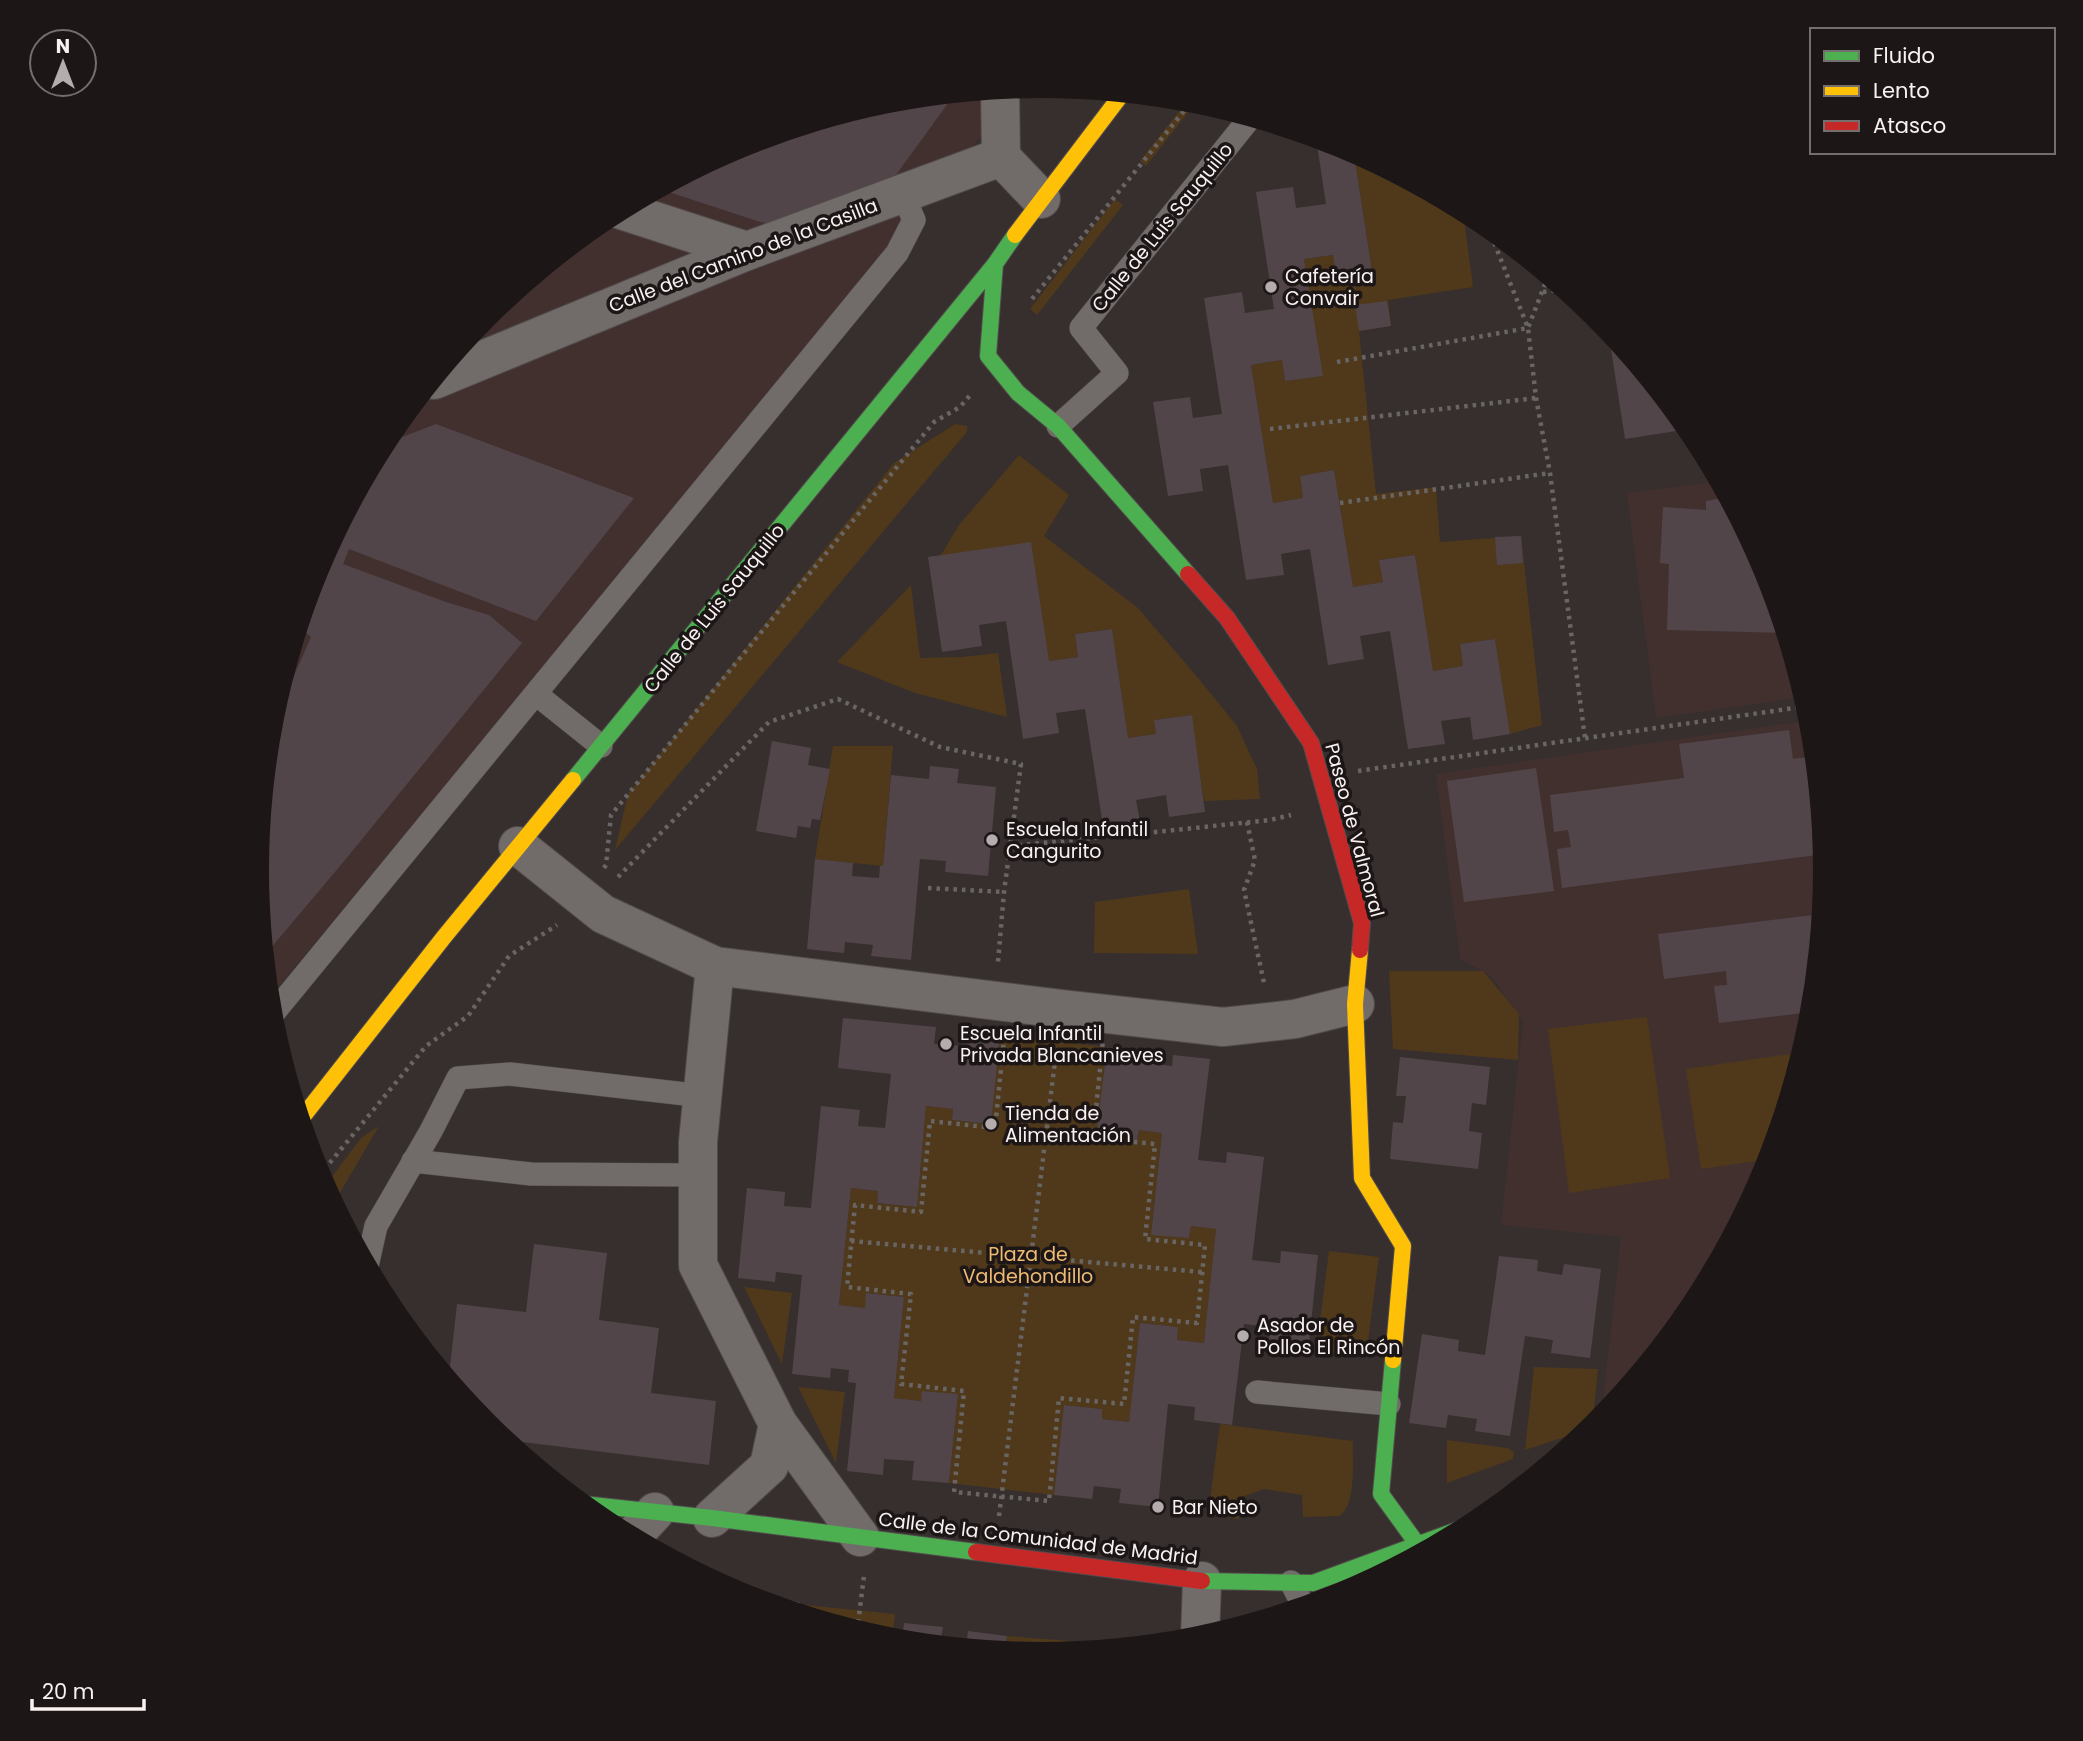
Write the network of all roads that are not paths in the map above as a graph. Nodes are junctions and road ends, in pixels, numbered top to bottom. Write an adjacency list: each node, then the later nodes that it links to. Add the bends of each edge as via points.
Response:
1 (1000, 100): 4 (street)
2 (1116, 102): 6 (street, Calle de Luis Sauquillo)
3 (1244, 125): 11 (lane, Calle de Luis Sauquillo, via 1081,328 1117,373)
4 (1001, 157): 5 (street, Calle del Camino de la Casilla); 6 (street)
5 (902, 193): 8 (street, Calle del Camino de la Casilla); 12 (lane, via 914,220 897,253)
6 (1041, 199): 9 (street, Calle de Luis Sauquillo)
7 (634, 214): 8 (street)
8 (747, 251): 10 (street, Calle del Camino de la Casilla)
9 (995, 264): 11 (street, Paseo de Valmoral, via 988,356 1018,393); 13 (street, Calle de Luis Sauquillo)
10 (451, 373)
11 (1058, 426): 17 (street, Paseo de Valmoral, via 1227,618 1311,743 1362,923)
12 (536, 694): 13 (lane); 16 (lane)
13 (601, 746): 14 (street, Calle de Luis Sauquillo)
14 (518, 846): 15 (street, via 593,906); 19 (street, Calle de Luis Sauquillo)
15 (715, 967): 17 (street, via 995,1001 1060,1022 1223,1027 1295,1019); 18 (street)
16 (281, 1004)
17 (1355, 1004): 24 (street, Paseo de Valmoral, via 1362,1178 1404,1246)
18 (703, 1096): 20 (lane, via 510,1074 458,1078); 21 (street)
19 (307, 1111)
20 (413, 1160): 21 (lane, via 531,1174); 22 (lane, via 376,1226)
21 (698, 1175): 25 (street, via 698,1265)
22 (370, 1253)
23 (1257, 1392): 24 (lane)
24 (1389, 1404): 30 (street, Paseo de Valmoral, via 1381,1494)
25 (778, 1424): 27 (street, via 769,1466); 29 (street)
26 (616, 1516): 28 (street, Calle de la Comunidad de Madrid)
27 (712, 1518): 28 (street, Calle de la Comunidad de Madrid); 29 (street, Calle de la Comunidad de Madrid)
28 (643, 1525)
29 (860, 1537): 32 (street, Calle de la Comunidad de Madrid)
30 (1418, 1545)
31 (1398, 1555): 33 (street, Calle de la Comunidad de Madrid, via 1314,1583)
32 (1202, 1581): 33 (street, Calle de la Comunidad de Madrid); 35 (street)
33 (1291, 1582): 34 (lane)
34 (1300, 1598)
35 (1200, 1626)

